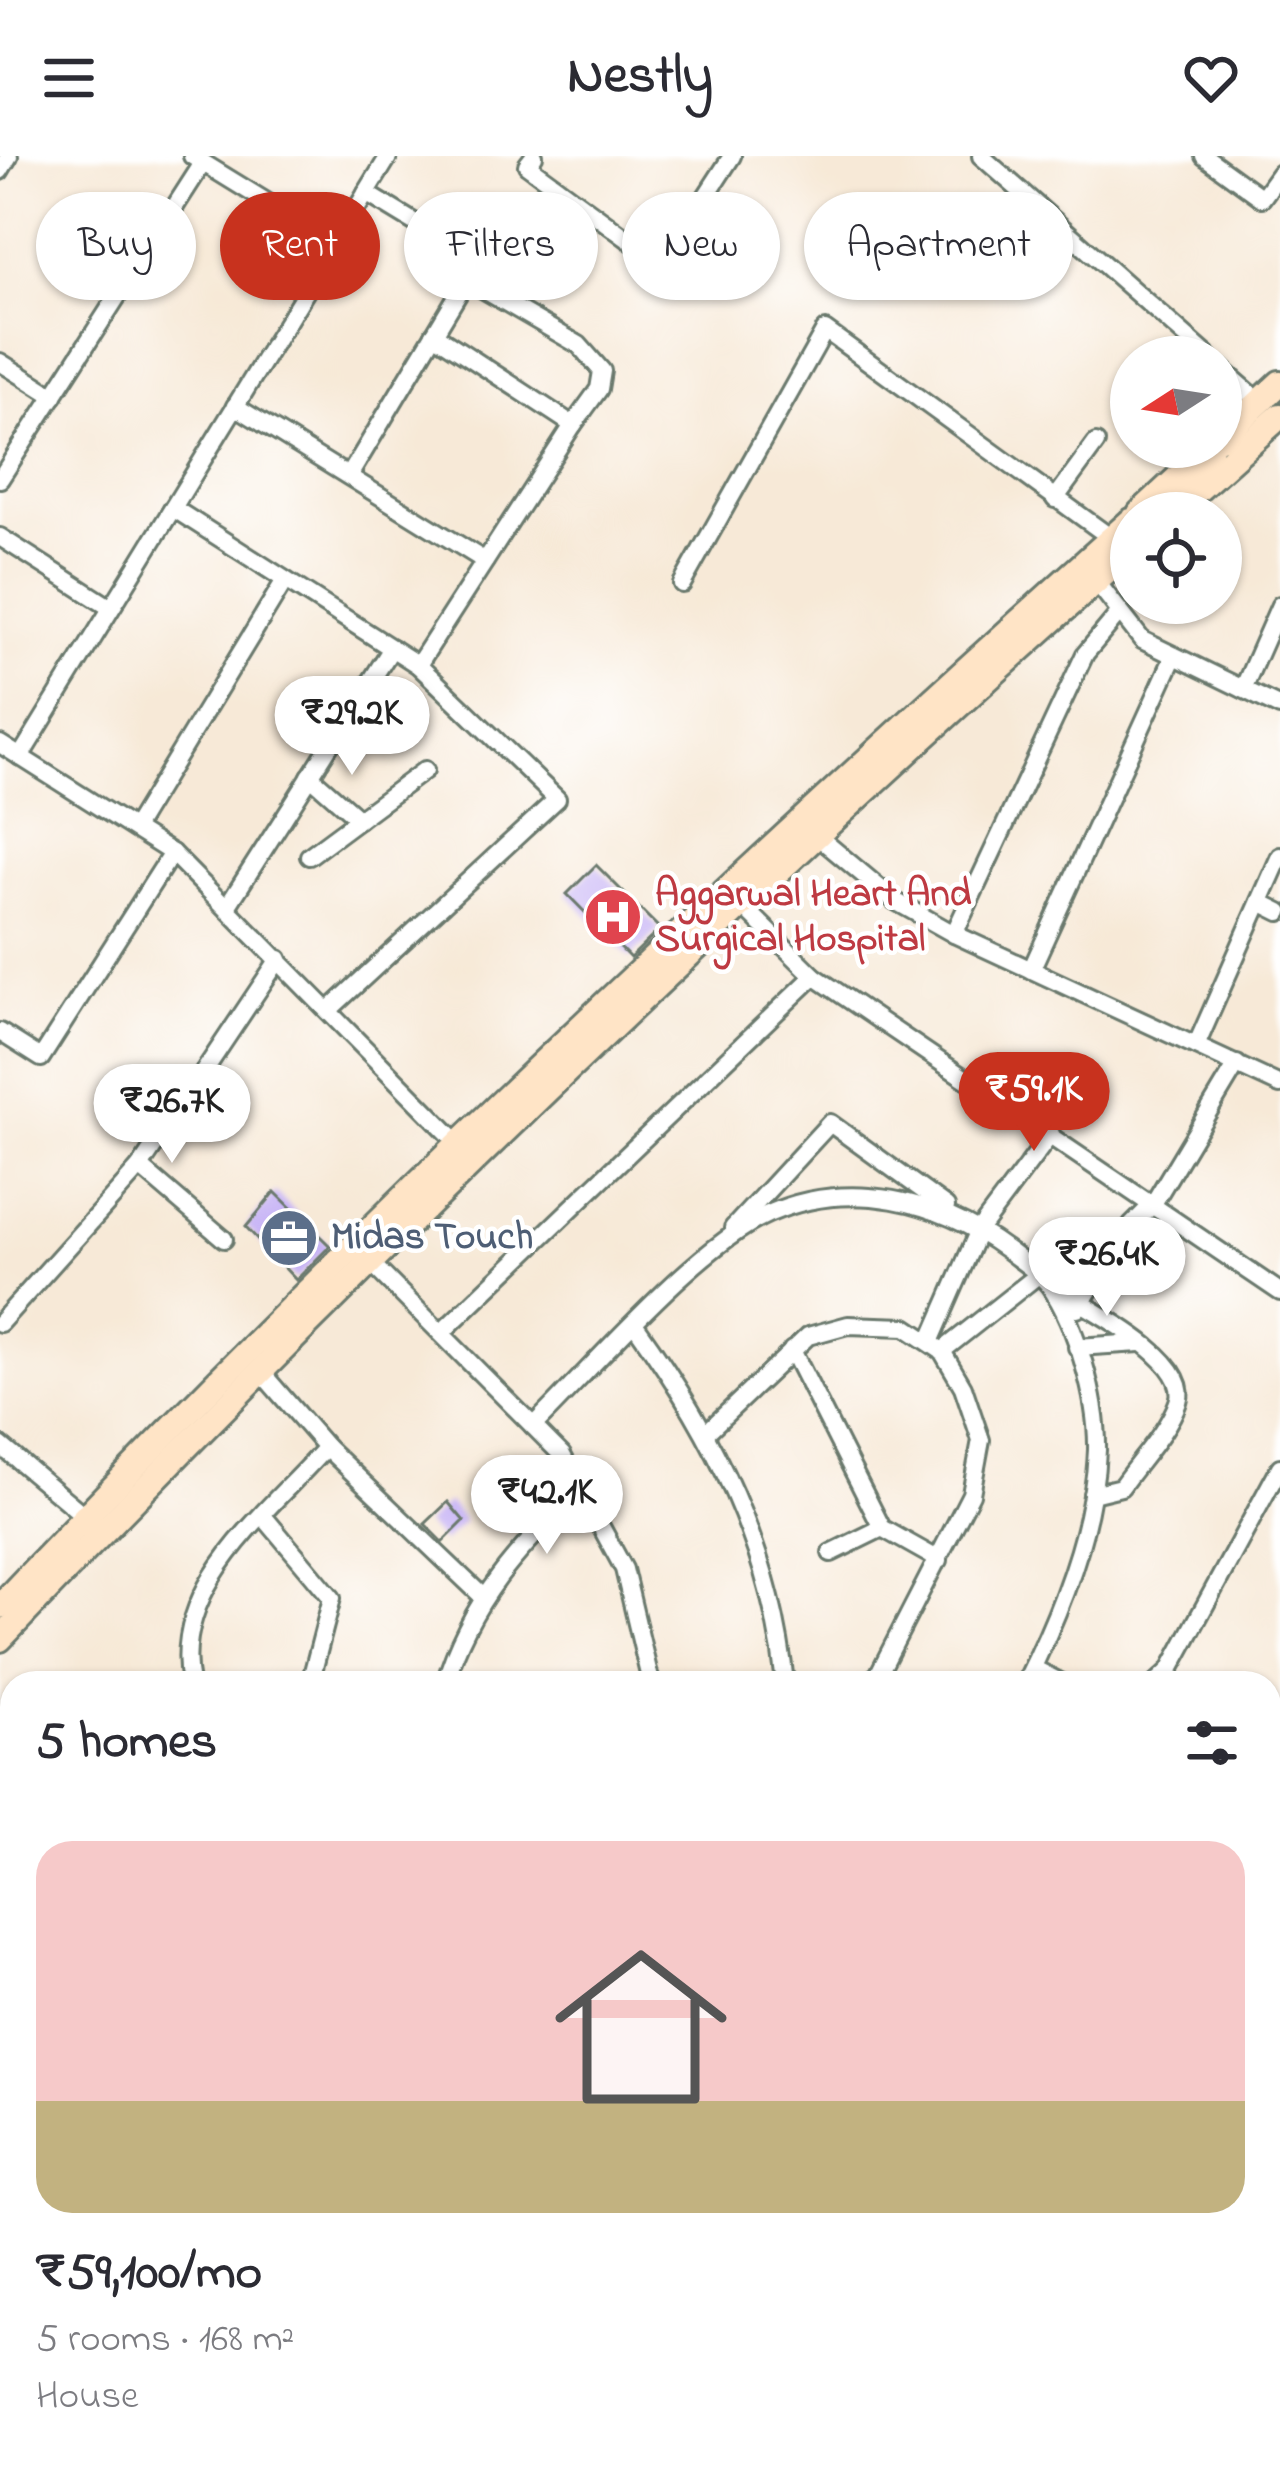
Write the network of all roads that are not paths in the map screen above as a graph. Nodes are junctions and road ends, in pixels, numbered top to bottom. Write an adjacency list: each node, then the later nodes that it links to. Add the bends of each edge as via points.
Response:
1 (9, 156): 8 (street)
2 (388, 156): 11 (street)
3 (533, 156): 4 (street, via 527,166 662,264)
4 (732, 156)
5 (981, 156): 16 (street)
6 (1204, 156): 9 (street, via 1262,198)
7 (209, 161): 10 (street); 20 (street)
8 (0, 170)
9 (1280, 173)
10 (256, 192)
11 (367, 192)
12 (300, 300): 21 (street)
13 (455, 300): 15 (street)
14 (501, 300): 23 (street, via 579,345 602,371)
15 (434, 334): 23 (street); 27 (street)
16 (1185, 336)
17 (0, 362): 20 (street)
18 (1280, 383): 22 (main road)
19 (1242, 386): 22 (street)
20 (54, 396): 28 (street)
21 (236, 406): 27 (street); 32 (street)
22 (1270, 409): 24 (main road); 30 (main road)
23 (573, 425): 36 (street)
24 (1242, 426)
25 (1096, 443): 31 (street)
26 (1188, 468): 29 (main road)
27 (349, 476): 36 (street)
28 (0, 479)
29 (1163, 492)
30 (1192, 492)
31 (1055, 499): 33 (street); 39 (street, via 825,330)
32 (172, 508): 38 (street); 42 (street)
33 (1110, 536)
34 (0, 537): 42 (street)
35 (1110, 556): 37 (main road)
36 (485, 561): 47 (street)
37 (1089, 572): 40 (street); 56 (main road); 74 (main road, via 873,752)
38 (285, 580): 45 (street); 55 (street)
39 (682, 584)
40 (1110, 599)
41 (1280, 605): 48 (street)
42 (111, 608): 51 (street)
43 (1110, 624): 64 (street, via 1084,654)
44 (1129, 624): 46 (street)
45 (392, 648): 47 (street); 53 (street)
46 (1174, 656): 48 (street); 66 (street)
47 (418, 665): 68 (street, via 557,799)
48 (1244, 689): 49 (street)
49 (1280, 707)
50 (0, 744): 51 (street)
51 (20, 757): 55 (street)
52 (425, 770): 54 (street)
53 (310, 776): 54 (street); 62 (street)
54 (359, 819): 58 (street)
55 (134, 829): 57 (street)
56 (816, 836): 61 (main road); 64 (street, via 895,901)
57 (172, 853): 62 (street); 69 (street, via 41,1058)
58 (309, 856)
59 (1280, 856): 60 (street)
60 (1260, 902): 63 (street); 70 (street)
61 (742, 905): 67 (street); 74 (main road)
62 (226, 907): 65 (street)
63 (1280, 912)
64 (954, 934): 66 (street)
65 (279, 959): 68 (street); 75 (street)
66 (1031, 970): 70 (street)
67 (814, 976): 73 (street); 89 (street)
68 (329, 1010): 74 (street)
69 (0, 1031)
70 (1196, 1046): 71 (street)
71 (1237, 1064): 72 (street); 76 (street)
72 (1280, 1084)
73 (1051, 1134): 76 (street); 78 (street)
74 (466, 1151): 81 (main road); 82 (main road)
75 (140, 1167): 79 (street); 86 (street)
76 (1153, 1204): 84 (street); 85 (street)
77 (960, 1217): 78 (street); 80 (street, via 908,1201 828,1197 770,1213); 80 (street, via 830,1123)
78 (979, 1230): 83 (street); 91 (street)
79 (224, 1239)
80 (720, 1241): 88 (street)
81 (352, 1243): 82 (street); 105 (main road)
82 (370, 1262): 89 (street); 94 (main road)
83 (1043, 1280): 85 (street); 87 (street); 91 (street)
84 (1280, 1292)
85 (1080, 1304): 87 (street); 90 (street)
86 (0, 1323)
87 (1067, 1325): 92 (street)
88 (636, 1326): 95 (street); 96 (street)
89 (441, 1333): 95 (street)
90 (1141, 1343): 92 (street); 101 (street, via 1167,1359 1181,1382 1178,1402)
91 (936, 1347): 93 (street, via 906,1327 848,1324); 108 (street, via 963,1387 981,1440 971,1494)
92 (1077, 1347): 97 (street)
93 (792, 1350): 96 (street); 106 (street)
94 (261, 1372): 99 (street); 105 (main road)
95 (533, 1426): 102 (street)
96 (706, 1432): 116 (street, via 766,1576)
97 (1097, 1444): 101 (street); 103 (street)
98 (0, 1445): 105 (street)
99 (326, 1447): 104 (street); 109 (street)
100 (1280, 1467): 119 (street)
101 (1121, 1486): 103 (street)
102 (581, 1490): 109 (street); 115 (street, via 624,1569)
103 (1092, 1494): 118 (street)
104 (264, 1517): 112 (street, via 194,1606); 113 (street, via 332,1598)
105 (94, 1524): 110 (main road); 111 (main road)
106 (882, 1528): 107 (street); 108 (street)
107 (831, 1553)
108 (939, 1560): 117 (street)
109 (482, 1596): 114 (street)
110 (0, 1606)
111 (0, 1639)
112 (188, 1671)
113 (313, 1671)
114 (450, 1671)
115 (648, 1671)
116 (782, 1671)
117 (880, 1671)
118 (1031, 1671)
119 (1169, 1671)

